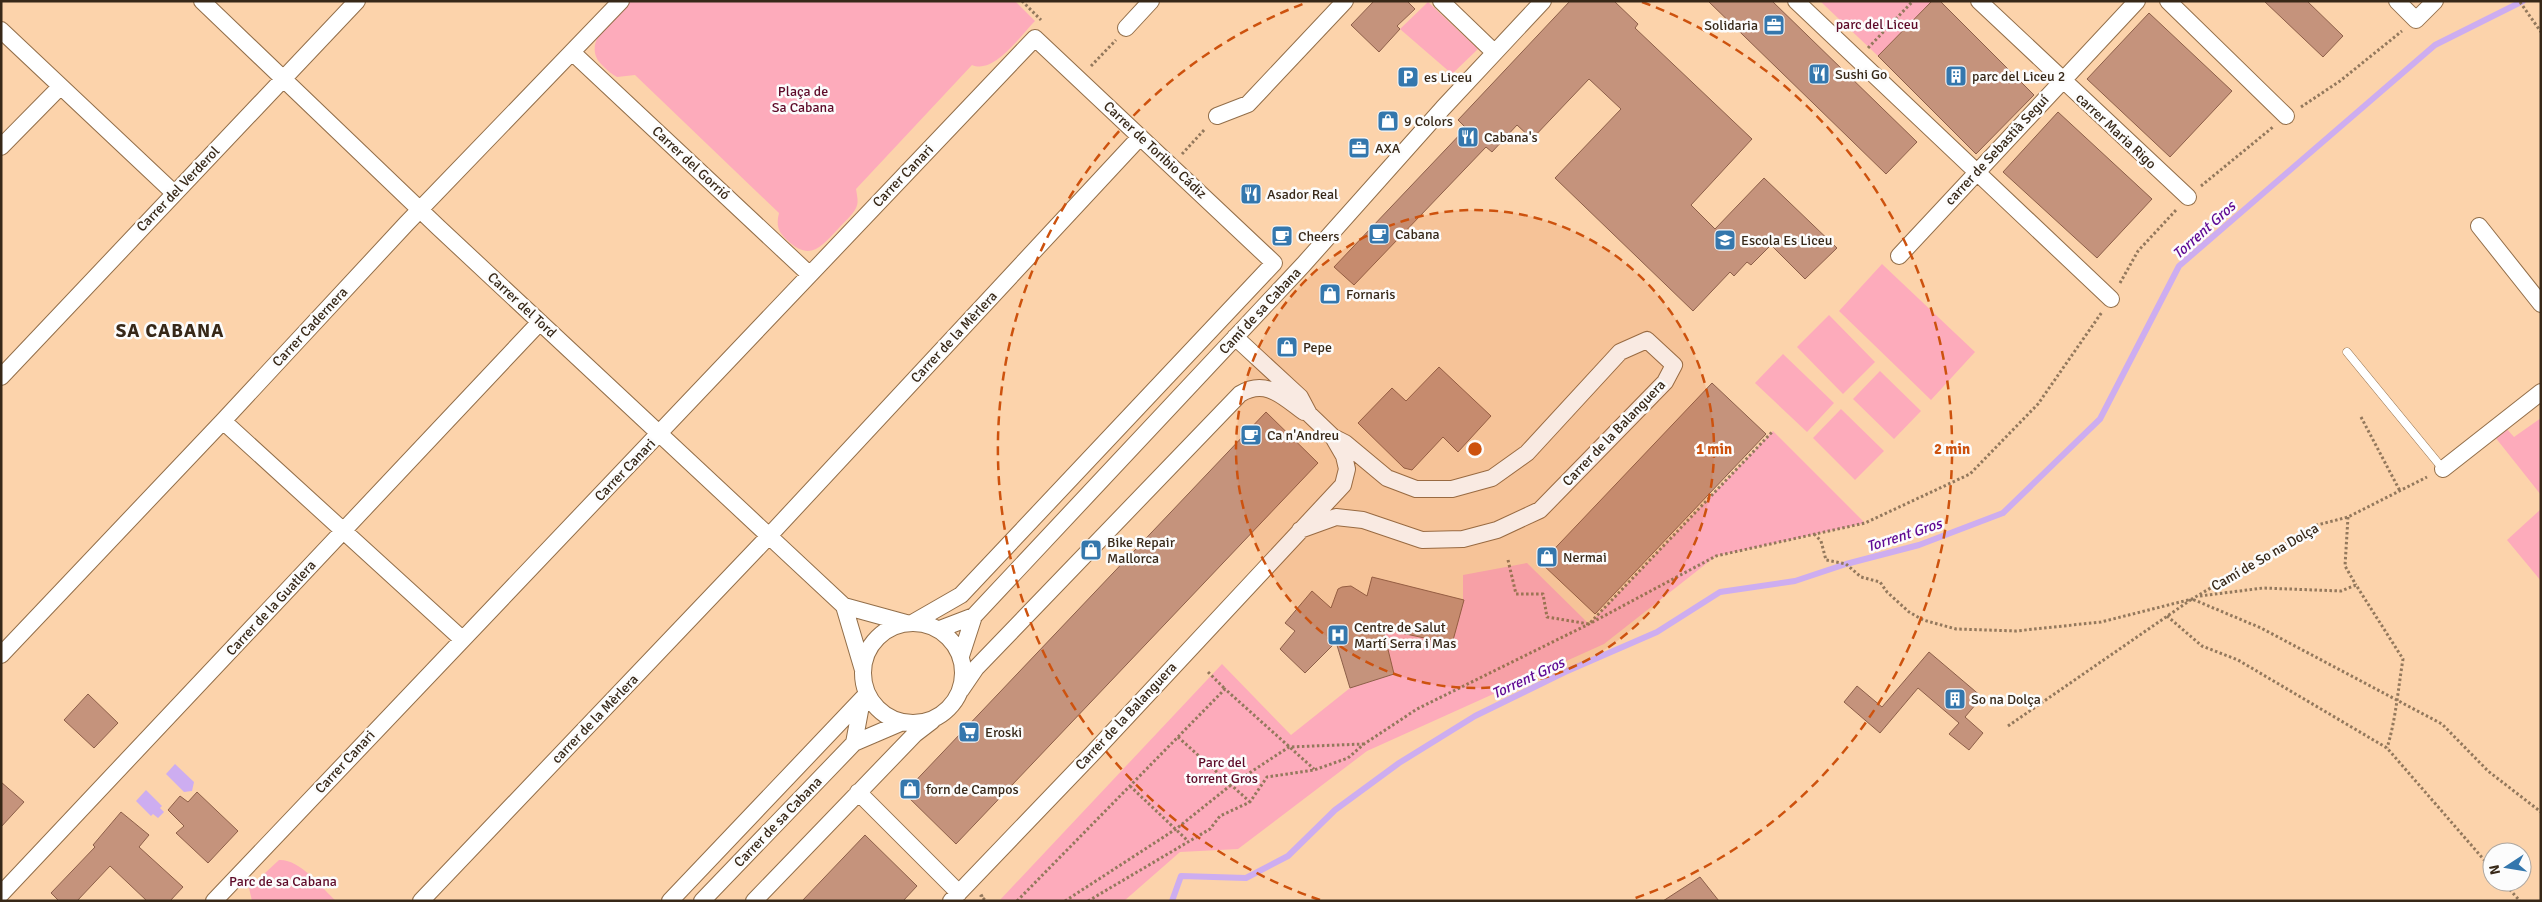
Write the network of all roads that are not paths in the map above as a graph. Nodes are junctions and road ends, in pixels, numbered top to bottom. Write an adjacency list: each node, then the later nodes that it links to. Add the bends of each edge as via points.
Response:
1 (202, 1): 19 (street, Carrer del Tord)
2 (356, 1): 19 (street, Carrer del Verderol)
3 (621, 1): 18 (street, Carrer Cadernera)
4 (1151, 1): 14 (street)
5 (1345, 1): 22 (street, via 1248,104)
6 (1441, 1): 17 (street)
7 (1543, 1): 17 (street, Camí de sa Cabana)
8 (1796, 1): 26 (street)
9 (1979, 1): 20 (street, carrer Maria Rigo)
10 (2137, 1): 20 (street, carrer de Sebastià Seguí)
11 (2168, 1): 23 (street)
12 (2397, 1): 13 (street, via 2416,20)
13 (2435, 1)
14 (1126, 28)
15 (1, 30): 21 (street)
16 (1035, 38): 24 (street, Carrer de Toribio Cádiz); 32 (street, Carrer Canari)
17 (1494, 52): 36 (street, Camí de sa Cabana)
18 (573, 53): 29 (street, Carrer Cadernera); 32 (street, Carrer del Gorrió)
19 (285, 79): 27 (street, Carrer del Verderol); 29 (street, Carrer del Tord)
20 (2062, 81): 26 (street, carrer de Sebastià Seguí); 28 (street, carrer Maria Rigo)
21 (60, 86): 25 (street); 27 (street)
22 (1217, 116)
23 (2286, 116)
24 (1140, 137): 47 (street, Carrer de la Mèrlera); 50 (street, Carrer de Toribio Cádiz, via 1274,263 961,595)
25 (1, 147)
26 (1978, 171): 31 (street, carrer de Sebastià Seguí); 33 (street)
27 (174, 193): 38 (street, Carrer del Verderol)
28 (2188, 197)
29 (420, 209): 35 (street, Carrer del Tord); 41 (street, Carrer Cadernera)
30 (2479, 226): 34 (street)
31 (1899, 256)
32 (809, 274): 42 (street, Carrer Canari)
33 (2111, 299)
34 (2539, 299)
35 (540, 322): 42 (street, Carrer del Tord); 46 (street, Carrer de la Guatlera)
36 (1236, 337): 40 (street, via 1300,397); 49 (street, Camí de sa Cabana)
37 (2347, 352): 44 (lane)
38 (1, 377)
39 (2541, 392): 44 (street)
40 (1309, 414): 43 (street); 56 (street, via 1268,388 1251,388 1240,394 976,668)
41 (223, 421): 46 (street); 53 (street, Carrer Cadernera)
42 (659, 434): 47 (street, Carrer del Tord); 52 (street, Carrer Canari)
43 (1333, 438): 45 (street, Carrer de la Balanguera, via 1348,469 1342,485); 45 (street, Carrer de la Balanguera, via 1345,443 1387,478 1416,489 1452,489 1492,478 1527,453 1620,352 1647,340 1674,366 1665,382 1540,510 1497,530 1462,538 1422,540 1363,520 1336,517)
44 (2443, 469)
45 (1300, 530): 63 (street, Carrer de la Balanguera)
46 (344, 531): 52 (street); 62 (street, Carrer de la Guatlera)
47 (768, 537): 48 (street, Carrer del Tord); 65 (street, carrer de la Mèrlera)
48 (844, 606): 50 (street, Carrer del Tord); 55 (street)
49 (974, 616): 51 (street); 54 (street)
50 (910, 622): 51 (street, via 924,623); 55 (street, via 889,628 876,638 867,653)
51 (940, 630): 54 (street, via 952,640)
52 (462, 639): 64 (street, Carrer Canari)
53 (1, 654)
54 (961, 656): 56 (street, via 964,673)
55 (863, 670): 57 (street)
56 (961, 690): 58 (street, via 951,706)
57 (864, 693): 59 (street, via 887,716); 60 (street); 66 (street)
58 (938, 717): 59 (street, via 921,723); 61 (street, via 915,734)
59 (903, 722): 60 (street, Carrer de sa Cabana)
60 (854, 743): 67 (street, Carrer de sa Cabana)
61 (858, 792): 63 (street); 68 (street)
62 (1, 894)
63 (955, 897)
64 (214, 901)
65 (421, 901)
66 (670, 901)
67 (702, 901)
68 (754, 901)

